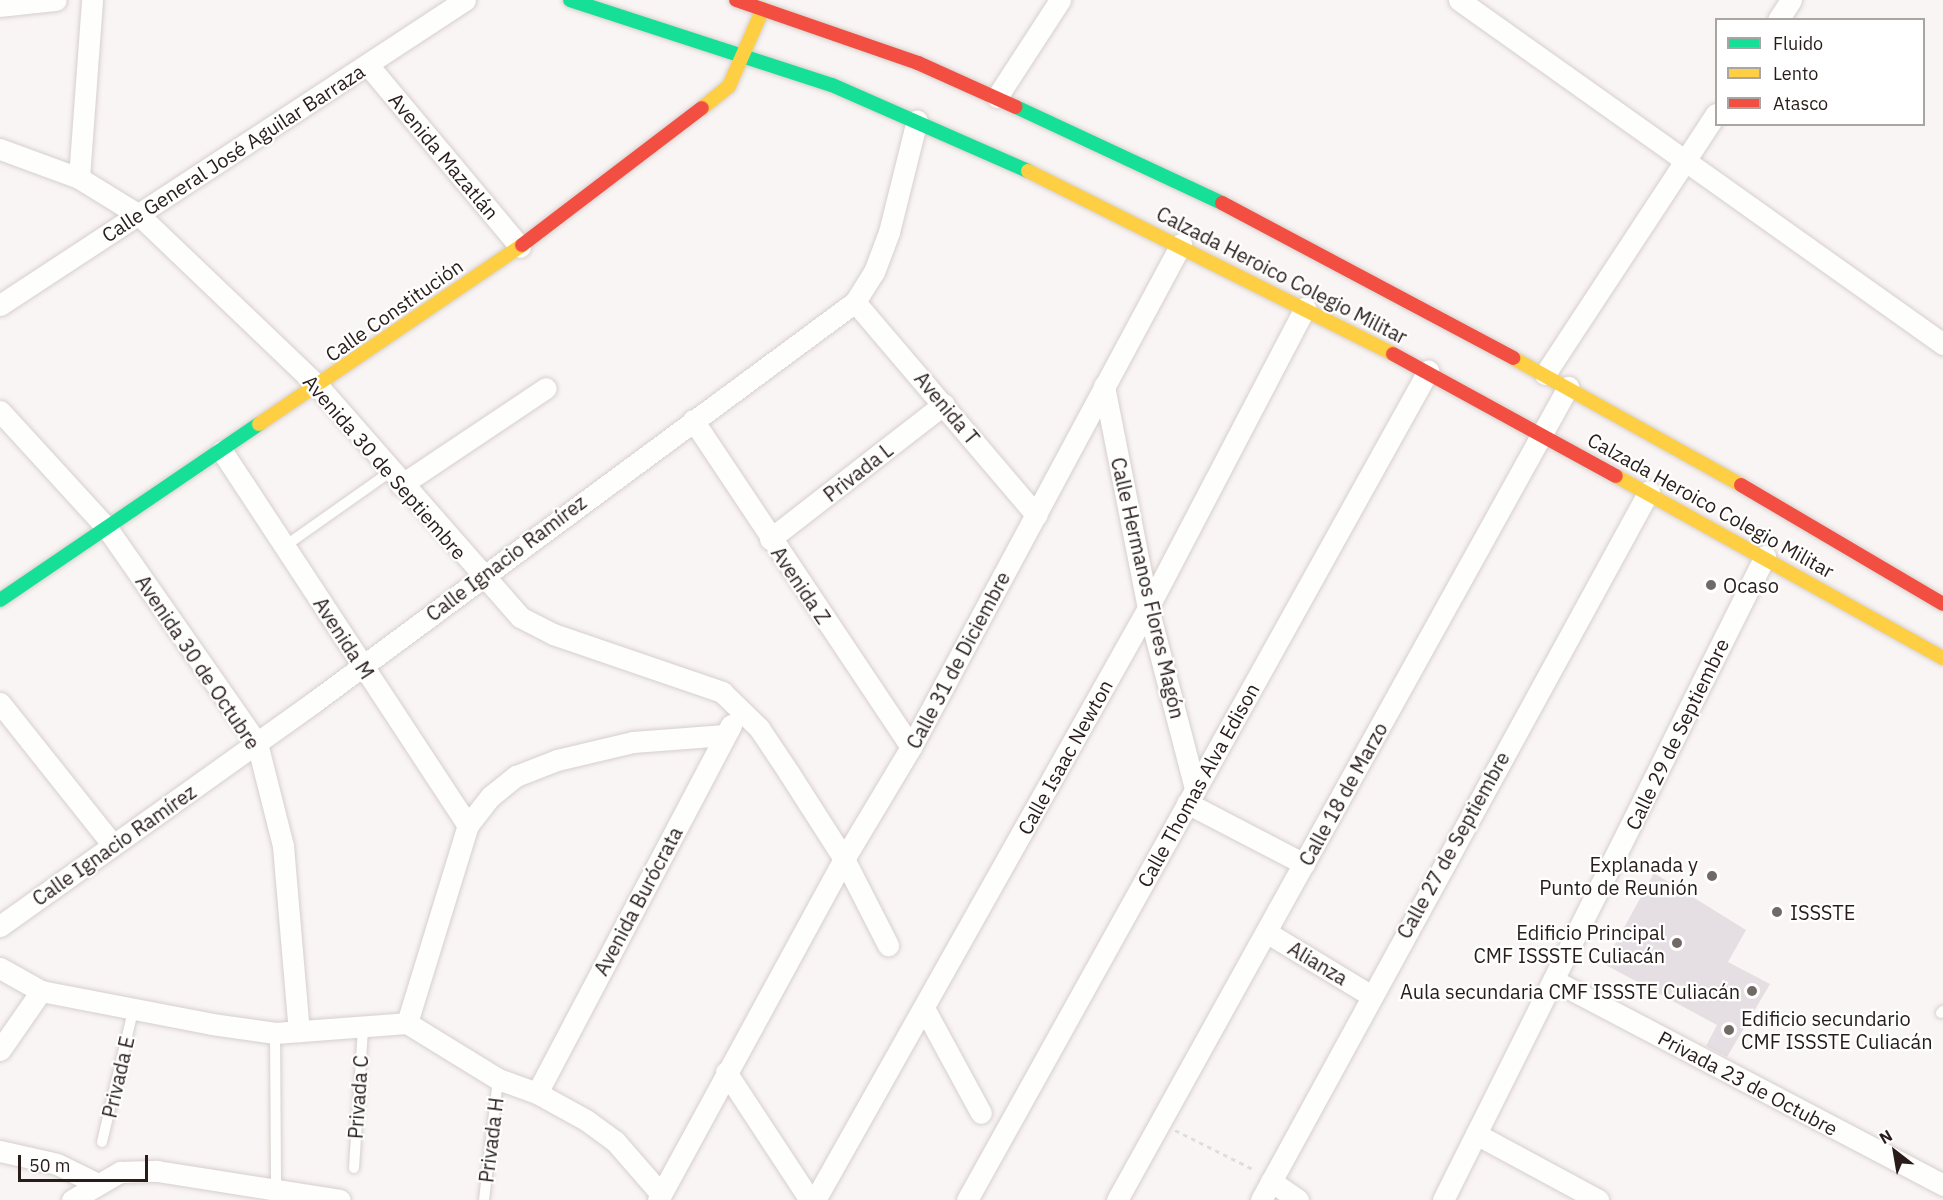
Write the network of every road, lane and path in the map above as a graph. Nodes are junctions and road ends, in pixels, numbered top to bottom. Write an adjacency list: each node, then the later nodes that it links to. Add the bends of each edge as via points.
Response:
1 (56, 0): 9 (street)
2 (92, 0): 19 (street)
3 (465, 0): 13 (street, Calle General José Aguilar Barraza)
4 (570, 0): 12 (main road, Calzada Heroico Colegio Militar)
5 (736, 0): 10 (main road, Calzada Heroico Colegio Militar)
6 (1060, 0): 14 (street)
7 (1459, 0): 18 (street)
8 (1791, 0): 11 (street)
9 (0, 6)
10 (763, 9): 12 (main road, Calle Constitución); 14 (main road, Calzada Heroico Colegio Militar, via 918,63)
11 (1779, 18)
12 (747, 54): 16 (main road, Calzada Heroico Colegio Militar); 22 (main road, Calle Constitución, via 729,86 702,110)
13 (368, 65): 20 (street, Calle General José Aguilar Barraza); 22 (street, Avenida Mazatlán)
14 (996, 97): 28 (main road, Calzada Heroico Colegio Militar, via 1179,180)
15 (1715, 116): 18 (street)
16 (917, 120): 21 (main road, Calzada Heroico Colegio Militar); 23 (street, Calle Ignacio Ramírez, via 890,232 874,272)
17 (0, 149): 19 (street, Avenida 30 de Septiembre)
18 (1686, 161): 26 (street); 28 (street)
19 (79, 178): 20 (street, Avenida 30 de Septiembre)
20 (139, 215): 24 (street, Calle General José Aguilar Barraza); 29 (street, Avenida 30 de Septiembre)
21 (1181, 244): 25 (main road, Calzada Heroico Colegio Militar); 30 (street, Calle 31 de Diciembre)
22 (520, 247): 29 (main road, Calle Constitución)
23 (855, 302): 33 (street, Avenida T); 35 (street, Calle Ignacio Ramírez)
24 (0, 305)
25 (1305, 308): 27 (main road, Calzada Heroico Colegio Militar); 48 (street, Calle Isaac Newton)
26 (1943, 344)
27 (1428, 371): 36 (main road, Calzada Heroico Colegio Militar); 56 (street, Calle Thomas Alva Edison)
28 (1545, 374): 31 (main road, Calzada Heroico Colegio Militar)
29 (318, 386): 37 (main road, Calle Constitución); 38 (street, Avenida 30 de Septiembre)
30 (1104, 386): 40 (street, Calle 31 de Diciembre); 48 (street, Calle Hermanos Flores Magón)
31 (1568, 387): 36 (street, Calle 18 de Marzo); 47 (main road, Calzada Heroico Colegio Militar)
32 (546, 388): 38 (street)
33 (944, 404): 40 (street, Avenida T); 42 (street, Privada L)
34 (0, 411): 41 (street, Avenida 30 de Octubre)
35 (693, 420): 42 (street, Avenida Z); 45 (street, Calle Ignacio Ramírez)
36 (1543, 435): 39 (main road, Calzada Heroico Colegio Militar); 60 (street, Calle 18 de Marzo)
37 (222, 451): 41 (main road, Calle Constitución); 43 (street, Avenida M)
38 (395, 478): 43 (lane); 45 (street, Avenida 30 de Septiembre)
39 (1649, 491): 44 (main road, Calzada Heroico Colegio Militar); 67 (street, Calle 27 de Septiembre)
40 (1036, 515): 55 (street, Calle 31 de Diciembre)
41 (107, 528): 46 (main road, Calle Constitución); 54 (street, Avenida 30 de Octubre)
42 (770, 539): 55 (street, Avenida Z)
43 (285, 546): 50 (street, Avenida M)
44 (1765, 556): 49 (main road, Calzada Heroico Colegio Militar); 65 (street, Calle 29 de Septiembre)
45 (480, 576): 50 (street, Calle Ignacio Ramírez); 52 (street, Avenida 30 de Septiembre, via 532,624 695,679 722,692)
46 (0, 600)
47 (1943, 604)
48 (1148, 608): 56 (street, Calle Hermanos Flores Magón); 68 (street, Calle Isaac Newton)
49 (1943, 658)
50 (362, 666): 54 (street, Calle Ignacio Ramírez); 57 (street, Avenida M)
51 (0, 703): 58 (street)
52 (741, 709): 53 (street, Avenida Burócrata); 59 (street, Avenida 30 de Septiembre, via 759,728)
53 (725, 735): 57 (street, via 633,742 534,767 490,796); 77 (street, Avenida Burócrata)
54 (257, 743): 58 (street, Calle Ignacio Ramírez); 72 (street, Avenida 30 de Octubre, via 283,846)
55 (911, 747): 59 (street, Calle 31 de Diciembre)
56 (1191, 796): 60 (street); 94 (street, Calle Thomas Alva Edison)
57 (468, 825): 70 (street)
58 (112, 844): 61 (street, Calle Ignacio Ramírez)
59 (844, 858): 63 (street, Avenida 30 de Septiembre); 75 (street, Calle 31 de Diciembre)
60 (1304, 864): 62 (street, Calle 18 de Marzo)
61 (0, 926)
62 (1266, 932): 67 (street, Alianza); 79 (street, Calle 18 de Marzo)
63 (888, 945)
64 (0, 968): 66 (street)
65 (1553, 980): 80 (street, Calle 29 de Septiembre); 86 (street, Privada 23 de Octubre, via 1758,1082)
66 (41, 991): 69 (street); 74 (street)
67 (1370, 995): 84 (street, Calle 27 de Septiembre)
68 (925, 1010): 78 (street); 93 (street, Calle Isaac Newton)
69 (133, 1011): 73 (street); 81 (lane, Privada E)
70 (406, 1023): 71 (street); 76 (street)
71 (363, 1027): 72 (street); 83 (lane, Privada C)
72 (299, 1031): 73 (street)
73 (275, 1033): 87 (lane)
74 (0, 1050)
75 (726, 1072): 88 (street, Calle 31 de Diciembre); 92 (street)
76 (498, 1079): 77 (street); 91 (lane, Privada H)
77 (537, 1093): 88 (street, via 615,1141)
78 (981, 1113)
79 (1160, 1124): 84 (path, via 1237,1157); 95 (street, Calle 18 de Marzo)
80 (1476, 1134): 98 (street, Calle 29 de Septiembre); 99 (street)
81 (102, 1142)
82 (0, 1150): 85 (street, via 57,1164)
83 (354, 1167)
84 (1271, 1181): 96 (street, Calle 27 de Septiembre); 97 (street)
85 (96, 1183): 87 (street, via 120,1172 157,1171); 89 (street)
86 (1943, 1185)
87 (276, 1188): 90 (street)
88 (660, 1197)
89 (72, 1200)
90 (340, 1200)
91 (484, 1200)
92 (810, 1200)
93 (814, 1200)
94 (968, 1200)
95 (1118, 1200)
96 (1261, 1200)
97 (1298, 1200)
98 (1443, 1200)
99 (1598, 1200)

